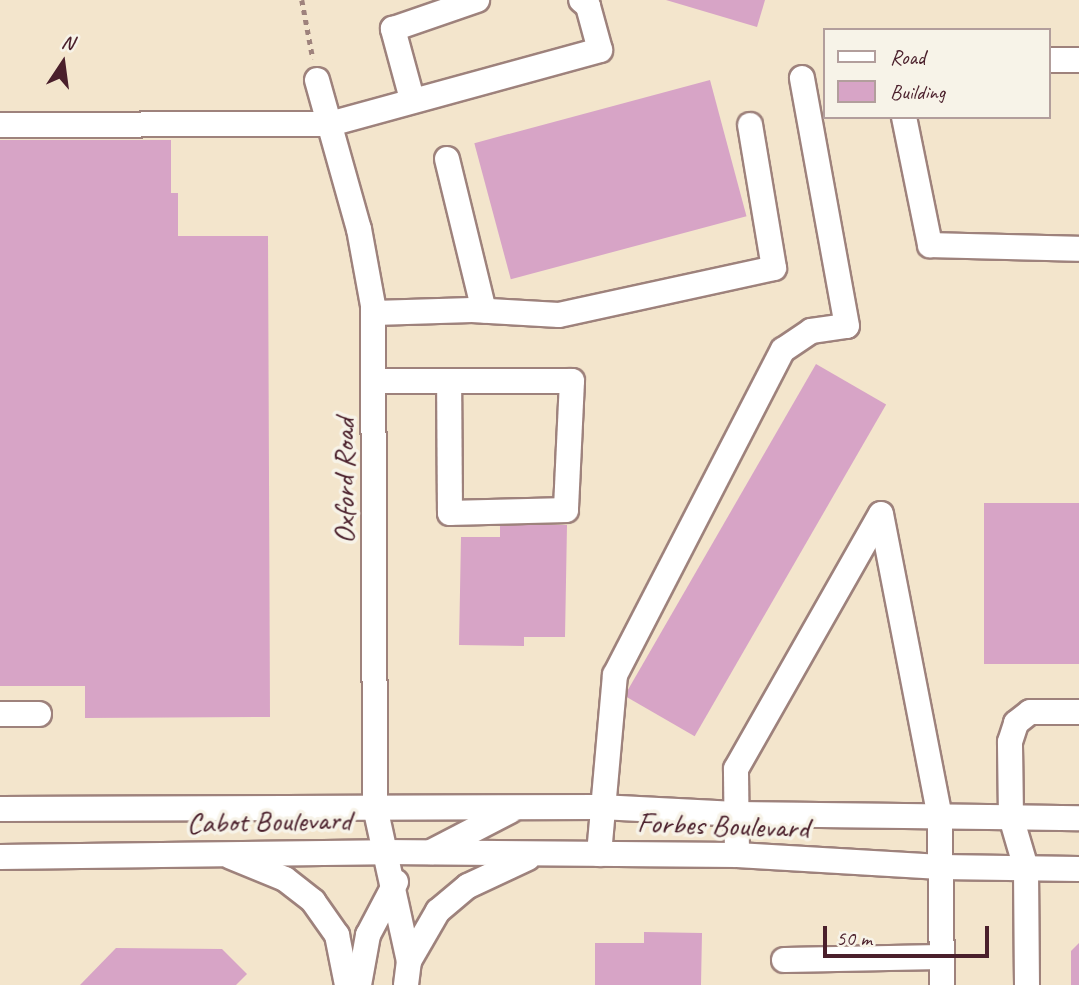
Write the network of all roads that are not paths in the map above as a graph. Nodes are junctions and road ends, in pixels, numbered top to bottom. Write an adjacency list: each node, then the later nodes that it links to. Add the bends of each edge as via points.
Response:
1 (477, 0): 7 (street, via 393,29)
2 (581, 0): 7 (street, via 588,6 600,50)
3 (1051, 60): 4 (street)
4 (1079, 60)
5 (802, 78): 23 (street, via 847,326 811,331 782,350 615,675)
6 (317, 80): 9 (street, Oxford Road)
7 (412, 99): 9 (street)
8 (904, 119): 13 (street, via 930,245)
9 (330, 124): 10 (street); 15 (street, Oxford Road, via 362,238)
10 (0, 125)
11 (750, 125): 14 (street, via 774,268 559,314)
12 (447, 159): 14 (street)
13 (1079, 249)
14 (484, 311): 15 (street)
15 (374, 313): 16 (street, Oxford Road)
16 (376, 381): 17 (street); 21 (street, Oxford Road)
17 (449, 381): 17 (street, via 572,381 566,510 450,513)
18 (1079, 712): 27 (street, via 1030,712 1016,723 1010,742)
19 (0, 714): 20 (street)
20 (39, 714)
21 (374, 807): 22 (street, Cabot Boulevard); 24 (street, Cabot Boulevard); 30 (street, Oxford Road)
22 (521, 807): 23 (street, Forbes Boulevard); 31 (street, Forbes Boulevard, via 466,831)
23 (600, 807): 25 (street, Forbes Boulevard); 33 (street)
24 (0, 809)
25 (736, 814): 26 (street, Forbes Boulevard); 26 (street, via 736,769 881,514); 34 (street)
26 (940, 817): 27 (street, Forbes Boulevard); 36 (street)
27 (1011, 817): 28 (street, Forbes Boulevard); 37 (street)
28 (1079, 818)
29 (221, 852): 30 (street, Cabot Boulevard); 35 (street, Cabot Boulevard); 43 (street, via 285,878 313,901 337,935)
30 (384, 852): 31 (street, Cabot Boulevard); 39 (street, Oxford Road)
31 (431, 853): 32 (street, Cabot Boulevard); 39 (street, Forbes Boulevard, via 410,866)
32 (538, 853): 33 (street, Forbes Boulevard); 42 (street, Forbes Boulevard, via 482,878 452,899 423,932)
33 (599, 854): 34 (street, Forbes Boulevard)
34 (737, 855): 36 (street, Forbes Boulevard)
35 (0, 858)
36 (941, 867): 37 (street, Forbes Boulevard); 40 (street)
37 (1026, 868): 38 (street, Forbes Boulevard); 47 (street)
38 (1079, 869)
39 (392, 887): 42 (street, Forbes Boulevard); 44 (street, Forbes Boulevard, via 368,935)
40 (942, 957): 41 (street); 46 (street)
41 (783, 960)
42 (410, 961): 45 (street, Forbes Boulevard)
43 (347, 985)
44 (359, 985)
45 (406, 985)
46 (942, 985)
47 (1027, 985)

